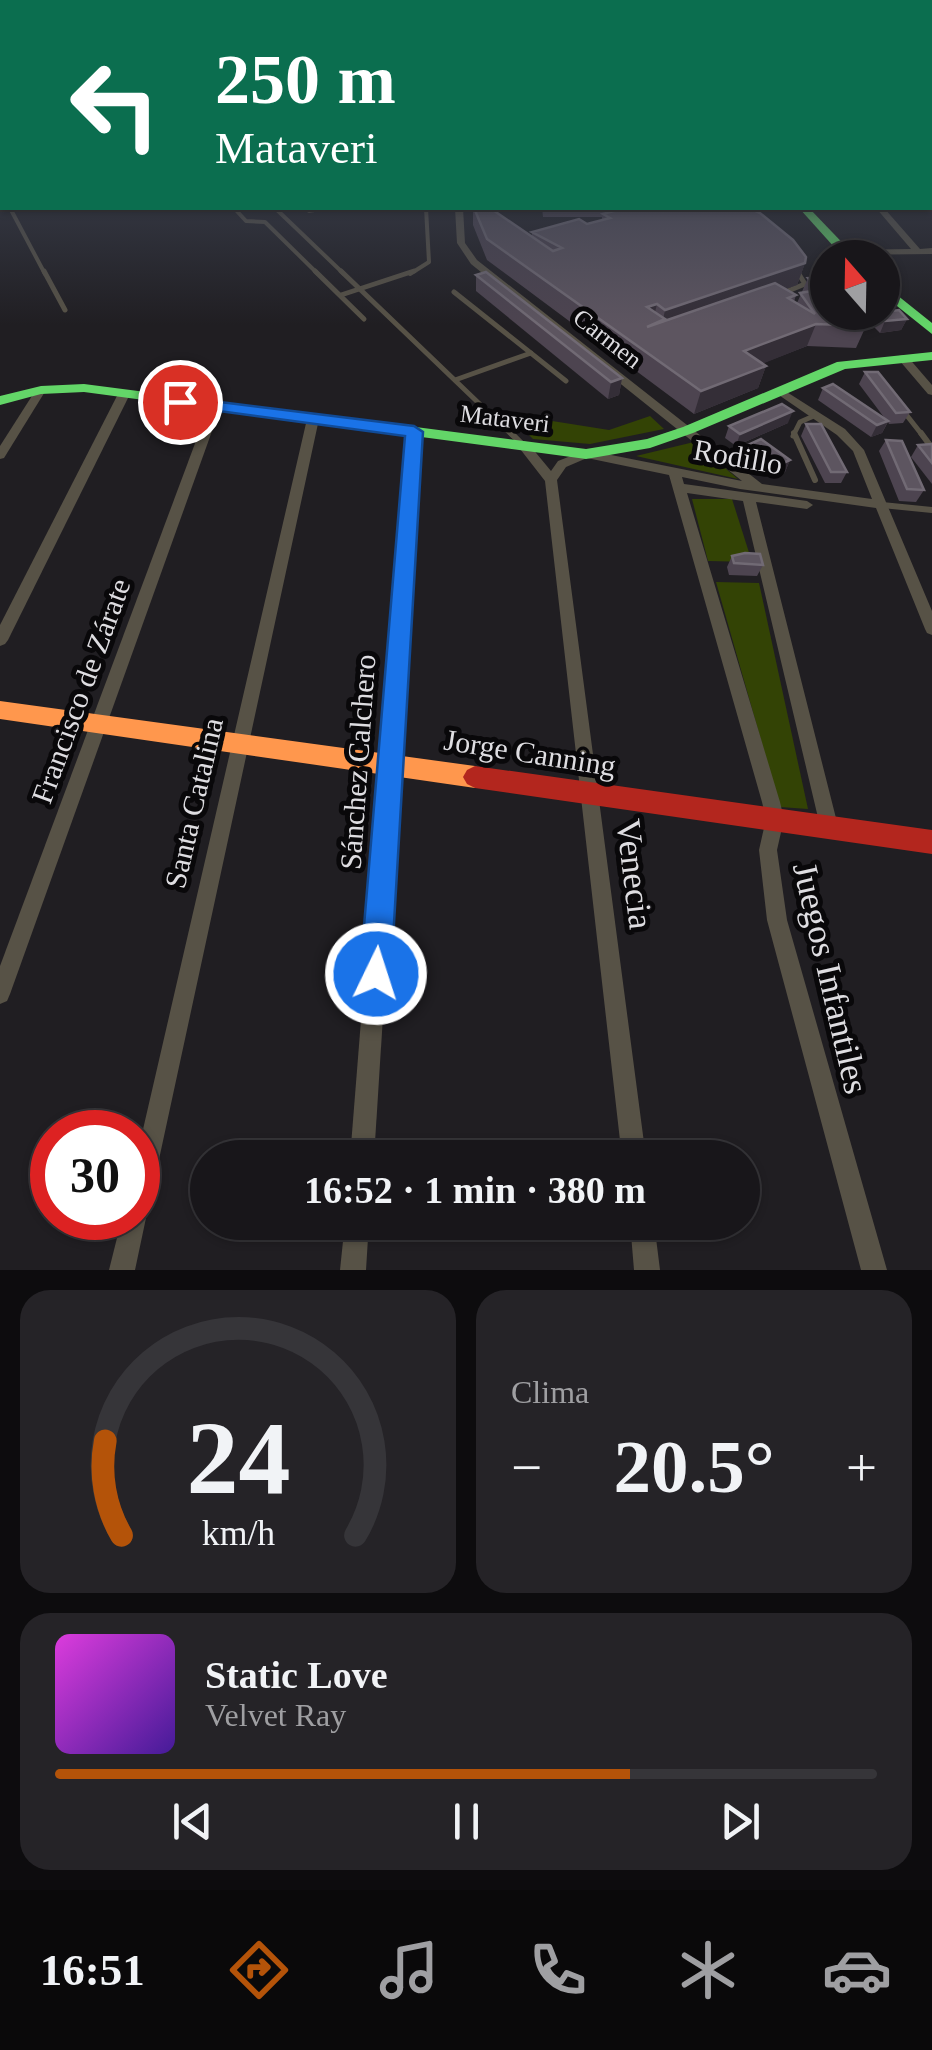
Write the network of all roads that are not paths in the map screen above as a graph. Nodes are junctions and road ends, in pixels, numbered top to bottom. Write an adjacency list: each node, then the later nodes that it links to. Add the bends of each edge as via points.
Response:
1 (11, 210): 21 (lane)
2 (236, 210): 18 (lane, via 246,221 265,222)
3 (277, 210): 16 (lane)
4 (315, 210): 9 (lane)
5 (426, 210): 16 (lane, via 429,262)
6 (459, 210): 38 (street, Carmen, via 462,243 474,262)
7 (806, 210): 10 (street)
8 (882, 210): 11 (street)
9 (309, 211)
10 (834, 240)
11 (916, 251): 12 (street); 13 (street); 14 (street)
12 (932, 251)
13 (900, 252)
14 (930, 262)
15 (794, 268): 19 (lane, via 805,284)
16 (362, 289): 18 (lane); 27 (lane)
17 (454, 292): 24 (lane)
18 (341, 295): 22 (lane)
19 (768, 298)
20 (900, 303): 23 (street)
21 (66, 310)
22 (364, 319)
23 (932, 330)
24 (530, 353): 27 (lane); 28 (lane)
25 (932, 356): 26 (street, Mataveri)
26 (903, 358): 30 (street, Mataveri); 31 (street)
27 (455, 380): 40 (lane)
28 (566, 380)
29 (41, 390): 32 (street, Mataveri); 34 (street, Mataveri); 43 (street)
30 (778, 391): 36 (street); 38 (street, Mataveri)
31 (932, 392)
32 (124, 394): 35 (street, Mataveri); 51 (street)
33 (892, 395): 41 (lane)
34 (0, 401)
35 (214, 406): 37 (street, Mataveri); 53 (street, Francisco de Zárate)
36 (816, 415): 46 (lane, via 800,422 794,435); 48 (street, via 858,450)
37 (313, 419): 39 (street, Mataveri); 54 (street, Santa Catalina)
38 (688, 430): 42 (street, Mataveri); 47 (street, Carmen)
39 (414, 432): 40 (street, Mataveri); 55 (street, Sánchez Calchero)
40 (524, 446): 42 (street, Mataveri); 45 (street)
41 (932, 448)
42 (586, 454): 44 (street, Rodillo); 45 (street, via 568,460)
43 (0, 455)
44 (678, 479): 47 (street, Rodillo); 57 (street, Juegos Infantiles)
45 (552, 480): 56 (street, Venecia)
46 (814, 480)
47 (754, 493): 48 (street, Rodillo); 58 (street, Juegos Infantiles)
48 (884, 510): 49 (lane); 50 (street)
49 (932, 510)
50 (932, 629)
51 (0, 640)
52 (0, 710): 53 (street, Jorge Canning)
53 (99, 722): 54 (street, Jorge Canning); 60 (street, Francisco de Zárate)
54 (240, 742): 55 (street, Jorge Canning); 61 (street, Santa Catalina)
55 (390, 762): 56 (street, Jorge Canning); 62 (street, Sánchez Calchero)
56 (589, 793): 57 (street, Jorge Canning); 63 (street, Venecia)
57 (775, 818): 58 (street, Jorge Canning); 70 (street, Juegos Infantiles, via 768,850 777,920)
58 (828, 826): 59 (street, Jorge Canning)
59 (932, 842)
60 (0, 994)
61 (158, 1110)
62 (363, 1140)
63 (632, 1140)
64 (129, 1240): 67 (street)
65 (356, 1240): 68 (street)
66 (644, 1240): 69 (street)
67 (122, 1270)
68 (354, 1270)
69 (648, 1270)
70 (874, 1270)

